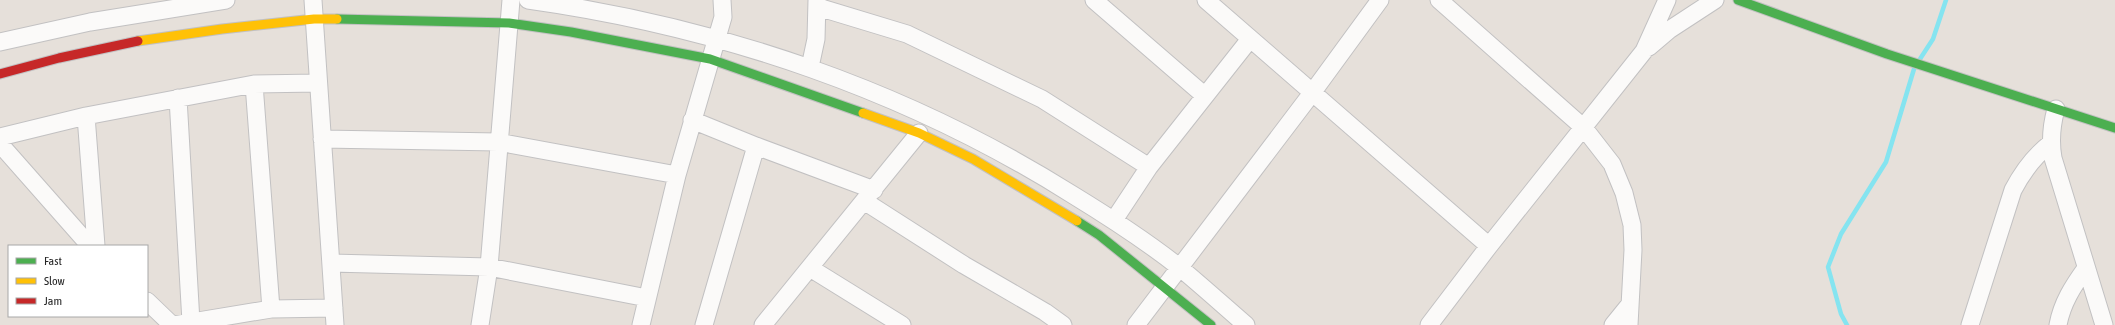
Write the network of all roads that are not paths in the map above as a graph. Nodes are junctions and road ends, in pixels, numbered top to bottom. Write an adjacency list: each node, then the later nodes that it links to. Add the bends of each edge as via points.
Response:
1 (216, 0): 18 (street, via 90,22)
2 (313, 0): 14 (street)
3 (511, 0): 15 (street)
4 (528, 0): 16 (street, via 624,16)
5 (722, 0): 16 (street, via 723,16)
6 (1094, 0): 26 (street)
7 (1206, 0): 17 (street)
8 (1380, 0): 25 (street)
9 (1439, 0): 31 (street)
10 (1667, 0): 19 (street)
11 (1715, 0): 19 (street, via 1669,30)
12 (1738, 0): 28 (street, via 1887,54)
13 (818, 4): 21 (street, via 816,39); 40 (street, via 907,34 1042,99)
14 (314, 19): 15 (street); 22 (street, via 141,40); 23 (street)
15 (509, 23): 20 (street, via 571,32); 36 (street)
16 (717, 38): 20 (street); 21 (street)
17 (1250, 39): 25 (street); 26 (street)
18 (0, 42)
19 (1644, 51): 31 (street)
20 (710, 59): 30 (street); 33 (street)
21 (810, 66): 43 (street, via 972,137)
22 (0, 74)
23 (318, 83): 24 (street); 35 (street)
24 (254, 84): 27 (street); 57 (street)
25 (1312, 94): 46 (street); 49 (street)
26 (1206, 96): 40 (street)
27 (178, 98): 29 (street); 58 (street)
28 (2056, 109): 32 (street); 37 (street)
29 (86, 116): 34 (street); 45 (street)
30 (692, 120): 39 (street); 41 (street)
31 (1584, 128): 46 (street); 55 (street, via 1612,164 1624,193 1632,225)
32 (2115, 128)
33 (919, 133): 42 (street); 52 (street, via 973,159 1029,191 1099,235)
34 (0, 137)
35 (322, 139): 36 (street); 47 (street)
36 (498, 142): 41 (street); 48 (street)
37 (2051, 143): 51 (street, via 2053,158); 73 (street, via 2036,154 2013,190)
38 (0, 144): 44 (street)
39 (756, 146): 42 (street); 63 (street)
40 (1149, 167): 43 (street)
41 (677, 175): 53 (street)
42 (869, 195): 50 (street); 66 (street, via 964,265)
43 (1114, 220): 49 (street)
44 (89, 245)
45 (96, 245)
46 (1489, 246): 70 (street)
47 (331, 263): 48 (street); 56 (street)
48 (489, 266): 53 (street); 61 (street)
49 (1179, 267): 52 (street); 69 (street)
50 (810, 268): 64 (street); 65 (street)
51 (2086, 268): 74 (street, via 2060,312); 75 (street)
52 (1164, 286): 67 (street); 68 (street)
53 (646, 298): 62 (street)
54 (148, 302): 59 (street)
55 (1630, 304): 71 (street); 72 (street)
56 (334, 308): 57 (street); 60 (street)
57 (271, 309): 58 (street)
58 (191, 322): 59 (street)
59 (173, 325)
60 (335, 325)
61 (480, 325)
62 (641, 325)
63 (704, 325)
64 (763, 325)
65 (902, 325)
66 (1063, 325)
67 (1136, 325)
68 (1211, 325)
69 (1246, 325)
70 (1429, 325)
71 (1613, 325)
72 (1629, 325)
73 (1970, 325)
74 (2058, 325)
75 (2104, 325)

